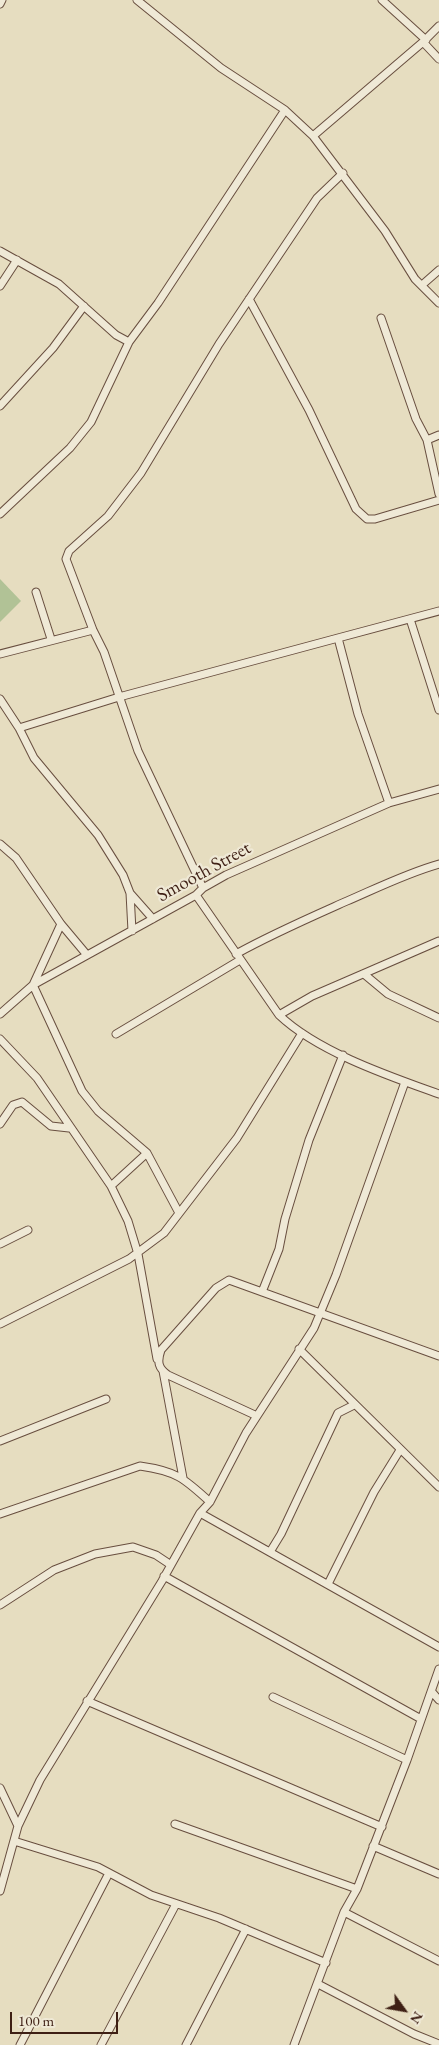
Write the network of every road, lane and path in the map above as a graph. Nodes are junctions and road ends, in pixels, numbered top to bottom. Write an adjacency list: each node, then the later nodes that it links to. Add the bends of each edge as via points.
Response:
1 (2, 0): 4 (street)
2 (137, 0): 8 (street, via 221,68)
3 (382, 0): 6 (street)
4 (0, 4)
5 (439, 26): 6 (street)
6 (425, 41): 7 (street); 9 (street)
7 (439, 59)
8 (285, 110): 9 (street); 20 (street)
9 (314, 136): 10 (street)
10 (343, 173): 14 (street); 16 (street, via 317,198)
11 (0, 251): 12 (street)
12 (18, 260): 15 (street); 18 (street, via 59,284)
13 (439, 270): 14 (street)
14 (422, 285): 17 (street)
15 (0, 286)
16 (250, 299): 25 (street, via 309,410 356,509 368,519 375,519); 30 (street, via 219,344 142,473 108,516 69,551 66,559)
17 (439, 302)
18 (84, 306): 20 (street, via 116,335); 21 (street, via 52,348)
19 (381, 318): 23 (street, via 416,419)
20 (129, 342): 26 (street, via 91,422 70,448)
21 (0, 406)
22 (439, 435): 23 (street)
23 (427, 440): 24 (street)
24 (439, 494)
25 (439, 500)
26 (0, 514)
27 (36, 592): 32 (street)
28 (439, 611): 29 (street)
29 (410, 619): 31 (street); 36 (street)
30 (93, 630): 32 (street); 34 (street)
31 (338, 638): 34 (street); 39 (street, via 358,714)
32 (52, 639): 33 (street)
33 (0, 654)
34 (119, 697): 37 (street); 42 (street, via 138,751)
35 (0, 699): 37 (street)
36 (439, 710)
37 (19, 728): 43 (street, via 34,758 98,835 123,875)
38 (439, 789): 39 (street, Smooth Street)
39 (389, 803): 42 (street, Smooth Street)
40 (0, 844): 46 (street, via 16,858)
41 (439, 864): 50 (street, via 266,938)
42 (203, 888): 44 (street, Smooth Street)
43 (130, 893): 45 (street); 47 (street)
44 (196, 895): 45 (street, Smooth Street); 50 (street)
45 (153, 919): 47 (street, Smooth Street)
46 (62, 924): 49 (street); 52 (street)
47 (132, 931): 49 (street, Smooth Street)
48 (439, 941): 51 (street)
49 (87, 955): 52 (street, Smooth Street)
50 (238, 957): 54 (street); 57 (street)
51 (364, 974): 54 (street, via 312,996); 55 (street, via 388,994)
52 (33, 985): 53 (street, Smooth Street); 64 (street, via 82,1091 98,1111)
53 (0, 1014)
54 (280, 1015): 56 (street)
55 (439, 1018)
56 (302, 1033): 59 (street); 66 (street, via 237,1138)
57 (116, 1034)
58 (0, 1039): 63 (street, via 37,1078)
59 (343, 1055): 60 (street); 70 (street, via 309,1140 279,1249)
60 (405, 1082): 61 (street); 71 (street)
61 (439, 1094)
62 (0, 1124): 63 (street, via 14,1105 22,1102 51,1126)
63 (69, 1128): 65 (street)
64 (146, 1153): 65 (street); 66 (street)
65 (111, 1186): 69 (street, via 128,1221)
66 (179, 1213): 69 (street, via 164,1233)
67 (28, 1230): 68 (street)
68 (0, 1244)
69 (138, 1254): 72 (street); 75 (street)
70 (262, 1292): 71 (street); 75 (street, via 229,1280 216,1288 161,1350)
71 (320, 1314): 73 (street); 74 (street)
72 (0, 1324)
73 (300, 1349): 78 (street); 79 (street)
74 (439, 1356)
75 (158, 1360): 76 (street)
76 (163, 1371): 79 (street); 82 (street)
77 (106, 1399): 80 (street)
78 (354, 1405): 81 (street); 87 (street, via 338,1414)
79 (256, 1416): 84 (street)
80 (0, 1441)
81 (400, 1450): 83 (street); 90 (street, via 374,1492)
82 (183, 1478): 84 (street); 86 (street, via 164,1469 140,1466)
83 (439, 1487)
84 (210, 1502): 85 (street)
85 (200, 1513): 87 (street); 88 (street)
86 (0, 1514)
87 (270, 1552): 90 (street)
88 (171, 1565): 89 (street); 91 (street, via 156,1555 133,1547 95,1554 54,1570)
89 (164, 1576): 97 (street); 98 (street)
90 (328, 1584): 92 (street)
91 (0, 1605)
92 (439, 1646)
93 (439, 1669): 94 (street)
94 (432, 1692): 96 (street); 98 (street)
95 (273, 1697): 99 (street)
96 (439, 1700)
97 (87, 1701): 102 (street, via 40,1780); 103 (street)
98 (421, 1719): 99 (street)
99 (407, 1760): 103 (street)
100 (0, 1788): 102 (street)
101 (175, 1824): 108 (street)
102 (18, 1826): 104 (street)
103 (382, 1827): 105 (street)
104 (14, 1840): 106 (street); 109 (street)
105 (373, 1846): 107 (street); 108 (street)
106 (109, 1873): 110 (street); 117 (street)
107 (439, 1874)
108 (357, 1889): 111 (street)
109 (0, 1891)
110 (176, 1904): 112 (street); 118 (street)
111 (344, 1912): 113 (street); 114 (street)
112 (246, 1929): 114 (street); 119 (street)
113 (439, 1961)
114 (326, 1963): 115 (street)
115 (318, 1984): 116 (street); 120 (street)
116 (439, 2044)
117 (20, 2045)
118 (101, 2045)
119 (186, 2045)
120 (294, 2045)

